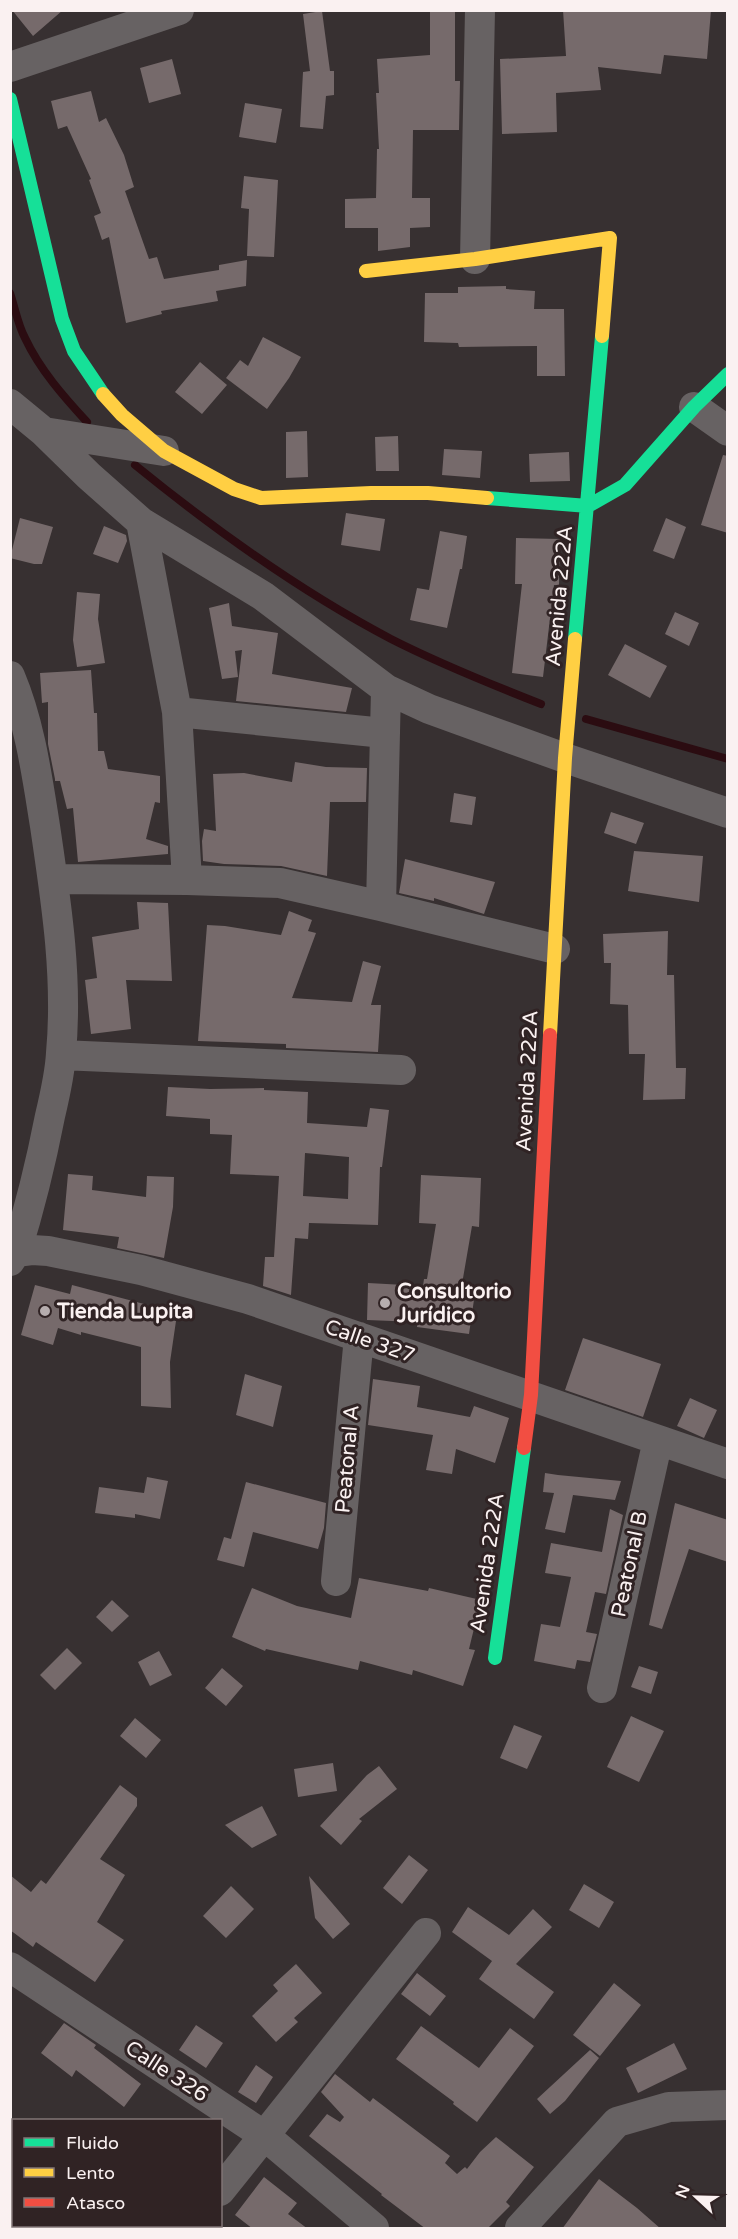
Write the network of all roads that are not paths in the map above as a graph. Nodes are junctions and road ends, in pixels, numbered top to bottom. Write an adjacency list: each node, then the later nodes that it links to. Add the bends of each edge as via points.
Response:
1 (179, 10): 3 (street)
2 (480, 10): 5 (street)
3 (10, 67)
4 (10, 99): 12 (street, via 62,319 74,351 122,415)
5 (475, 259): 6 (street); 13 (street, Avenida 222A, via 610,238)
6 (366, 271)
7 (728, 374): 9 (street)
8 (10, 404): 11 (street)
9 (694, 407): 10 (street); 13 (street, via 625,485)
10 (728, 431)
11 (44, 432): 12 (street); 14 (street)
12 (165, 451): 13 (street, via 234,489 261,498 428,493)
13 (588, 506): 19 (street, Avenida 222A)
14 (141, 522): 16 (street, via 263,596); 17 (street)
15 (10, 676): 21 (street, via 25,717)
16 (386, 689): 18 (street); 19 (street, via 429,709)
17 (177, 712): 18 (street); 22 (street)
18 (384, 733): 23 (street)
19 (565, 758): 20 (street); 24 (street, Avenida 222A)
20 (728, 813)
21 (53, 879): 22 (street); 25 (street, via 64,991)
22 (187, 880): 23 (street, via 280,883)
23 (381, 906): 24 (street)
24 (555, 949): 29 (street, Avenida 222A)
25 (61, 1055): 26 (street); 27 (street, via 36,1184)
26 (401, 1070)
27 (13, 1257): 28 (street, Calle 327, via 32,1250 48,1251 141,1270 248,1299)
28 (359, 1337): 29 (street, Calle 327); 32 (street, Peatonal A)
29 (531, 1395): 30 (street, Calle 327); 33 (street, Avenida 222A)
30 (658, 1440): 31 (street, Calle 327); 34 (street, Peatonal B)
31 (728, 1464)
32 (336, 1581)
33 (495, 1658)
34 (602, 1688)
35 (426, 1933): 38 (street)
36 (10, 1967): 38 (street, Calle 326)
37 (728, 2105): 41 (street, via 669,2107 617,2122)
38 (265, 2136): 39 (street); 40 (street, Calle 326)
39 (222, 2189)
40 (374, 2229)
41 (520, 2229)

